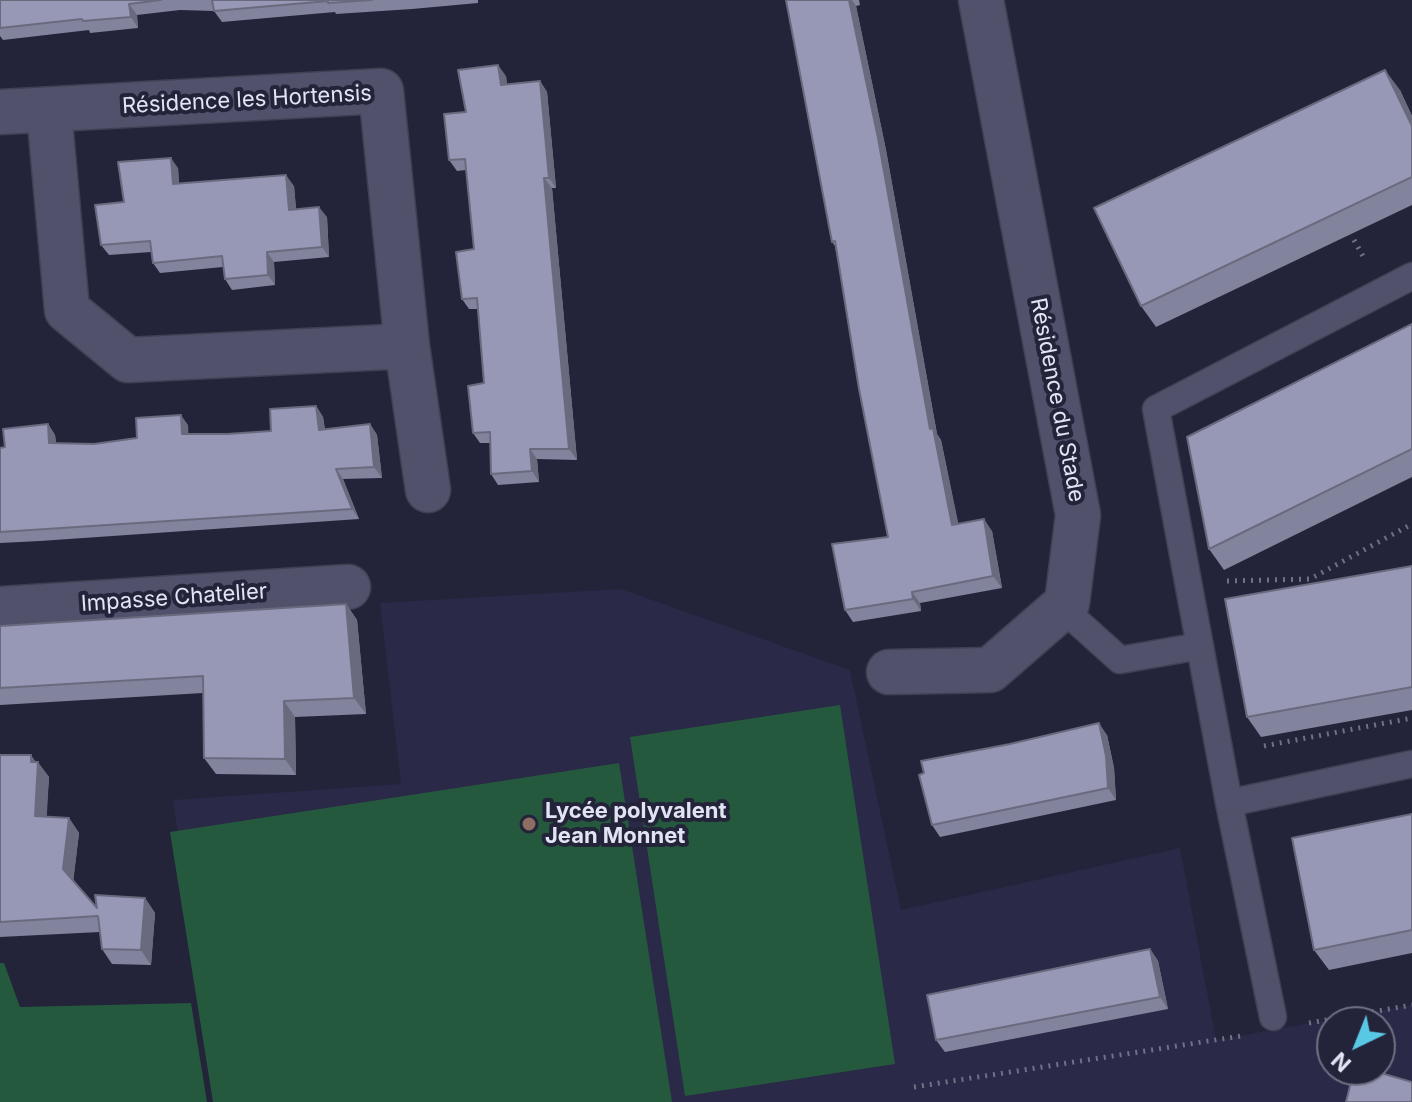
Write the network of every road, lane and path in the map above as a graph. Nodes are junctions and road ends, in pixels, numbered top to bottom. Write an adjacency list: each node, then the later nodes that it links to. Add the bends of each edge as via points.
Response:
1 (981, 0): 10 (street, Résidence du Stade, via 1078,515 1067,603)
2 (49, 111): 3 (street, Résidence les Hortensis); 5 (street, via 67,310 128,360); 5 (street, Résidence les Hortensis, via 381,91)
3 (0, 112)
4 (1412, 276): 8 (lane, via 1156,409)
5 (407, 346): 6 (street, Résidence les Hortensis)
6 (428, 490)
7 (1412, 524): 8 (path, via 1310,579)
8 (1188, 582): 12 (lane)
9 (348, 587): 11 (street, Impasse Chatelier)
10 (1061, 607): 12 (lane, via 1120,660); 13 (street, via 990,670)
11 (0, 609)
12 (1200, 646): 17 (lane)
13 (889, 672)
14 (1412, 718): 15 (path)
15 (1264, 746)
16 (1412, 764): 17 (lane)
17 (1229, 803): 19 (lane)
18 (1412, 1005): 20 (path)
19 (1273, 1017)
20 (1307, 1024)
21 (1246, 1035): 22 (path)
22 (914, 1087)

